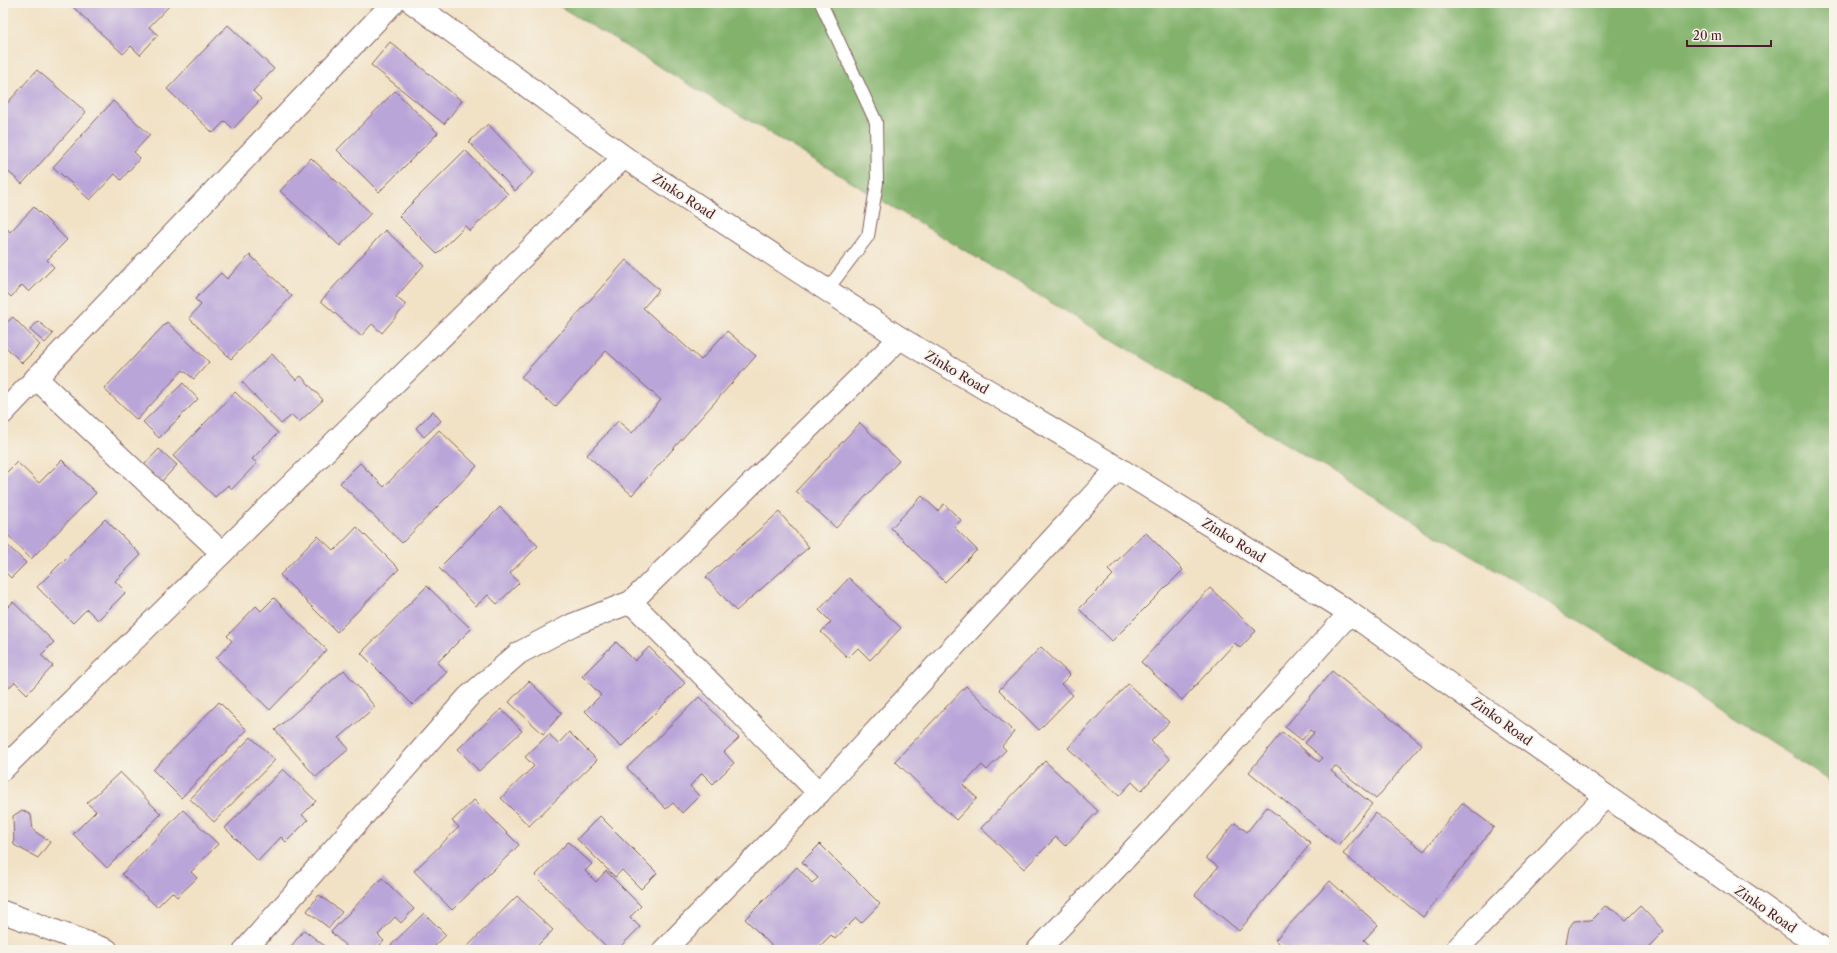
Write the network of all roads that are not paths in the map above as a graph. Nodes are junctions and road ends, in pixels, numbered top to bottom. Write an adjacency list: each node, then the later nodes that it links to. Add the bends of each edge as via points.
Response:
1 (393, 3): 7 (street)
2 (413, 3): 4 (street, Zinko Road)
3 (820, 3): 5 (lane, via 877,129 878,183 868,236)
4 (624, 157): 5 (street, Zinko Road); 10 (street)
5 (827, 290): 6 (street, Zinko Road)
6 (900, 338): 9 (street, Zinko Road); 11 (street)
7 (36, 378): 8 (street); 10 (street)
8 (3, 413)
9 (1118, 468): 12 (street, Zinko Road); 14 (street)
10 (222, 553): 13 (street)
11 (631, 602): 14 (street); 18 (street, via 572,625 519,653 468,697)
12 (1350, 612): 15 (street, Zinko Road); 20 (street, via 1175,806)
13 (3, 769)
14 (819, 793): 19 (street)
15 (1606, 796): 21 (street); 22 (street, Zinko Road)
16 (4, 914): 17 (street)
17 (107, 950)
18 (245, 950)
19 (664, 950)
20 (1038, 950)
21 (1456, 950)
22 (1825, 950)

